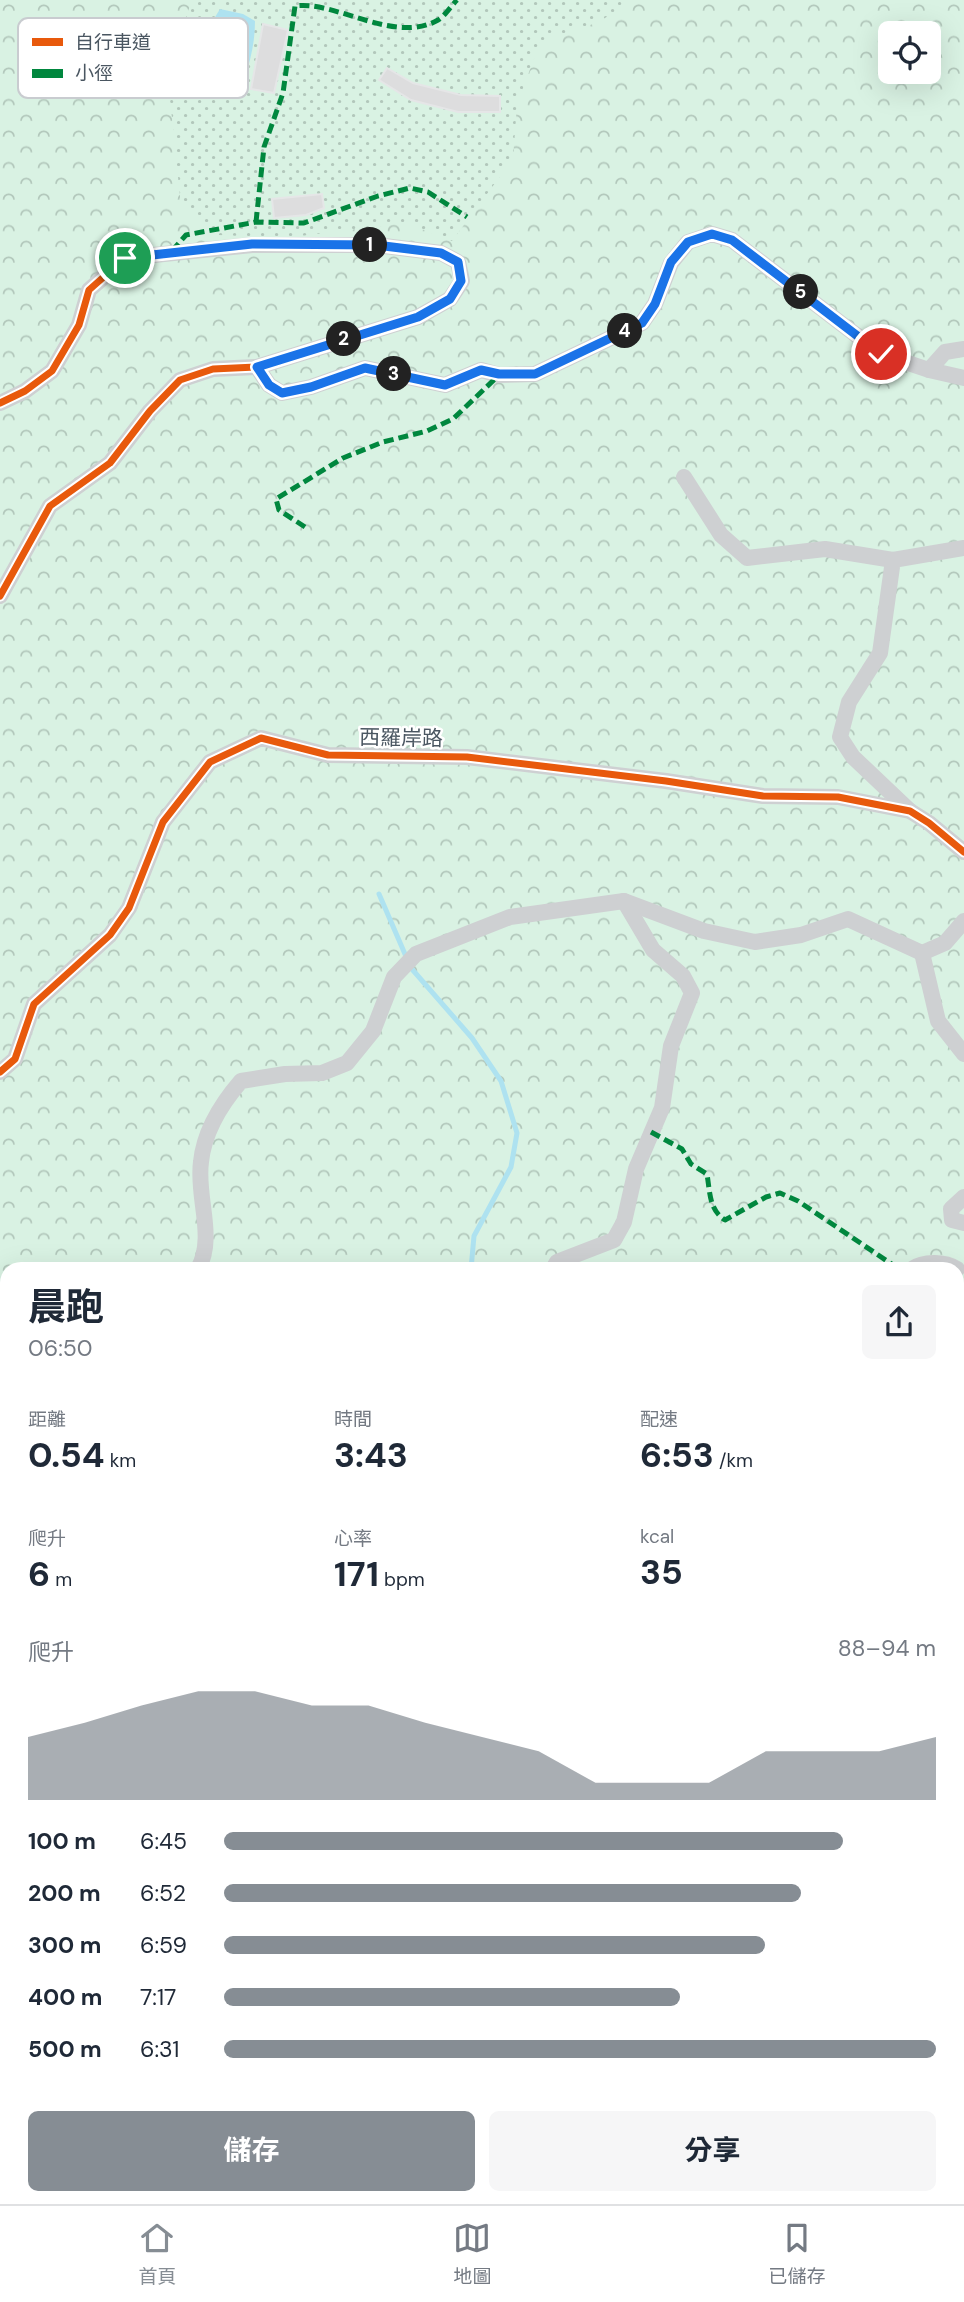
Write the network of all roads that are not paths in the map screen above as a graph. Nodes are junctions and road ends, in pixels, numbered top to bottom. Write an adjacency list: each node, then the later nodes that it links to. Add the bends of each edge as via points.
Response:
1 (964, 349): 3 (street, via 945,352)
2 (257, 367): 3 (street, via 269,385 282,393 365,368 445,385 481,370 535,374 642,323 655,304 671,262 688,242 712,234 732,240 881,354); 5 (street, via 418,317 450,299 461,281 458,262 441,253 376,245 252,244 125,258 89,290 79,325 52,371); 9 (street, via 213,369 180,380 110,463 51,506)
3 (929, 370): 4 (street)
4 (964, 378)
5 (0, 403)
6 (684, 477): 8 (street, via 722,535 747,558 825,549)
7 (964, 548): 8 (street)
8 (893, 560): 10 (street, via 880,653 849,702 840,737 853,757)
9 (0, 596)
10 (910, 811): 11 (street, 西羅岸路); 16 (street, 西羅岸路, via 838,797 764,796 467,757 328,755 261,738 210,762 202,772 163,822 130,908 110,935 34,1004 15,1059)
11 (964, 852)
12 (624, 901): 14 (street, via 704,931 755,942 801,935 848,919); 19 (street, via 510,917 416,954 394,977 373,1031 347,1063 322,1073 241,1081 213,1122 201,1163 205,1221); 20 (street, via 653,950 683,976 692,993 671,1046 662,1108 636,1170 624,1222 614,1240)
13 (964, 921): 14 (street, via 945,943)
14 (922, 953): 15 (street, via 938,1021)
15 (964, 1054)
16 (0, 1072)
17 (964, 1197): 18 (street, via 951,1209 952,1220)
18 (964, 1223)
19 (202, 1262)
20 (556, 1262)

